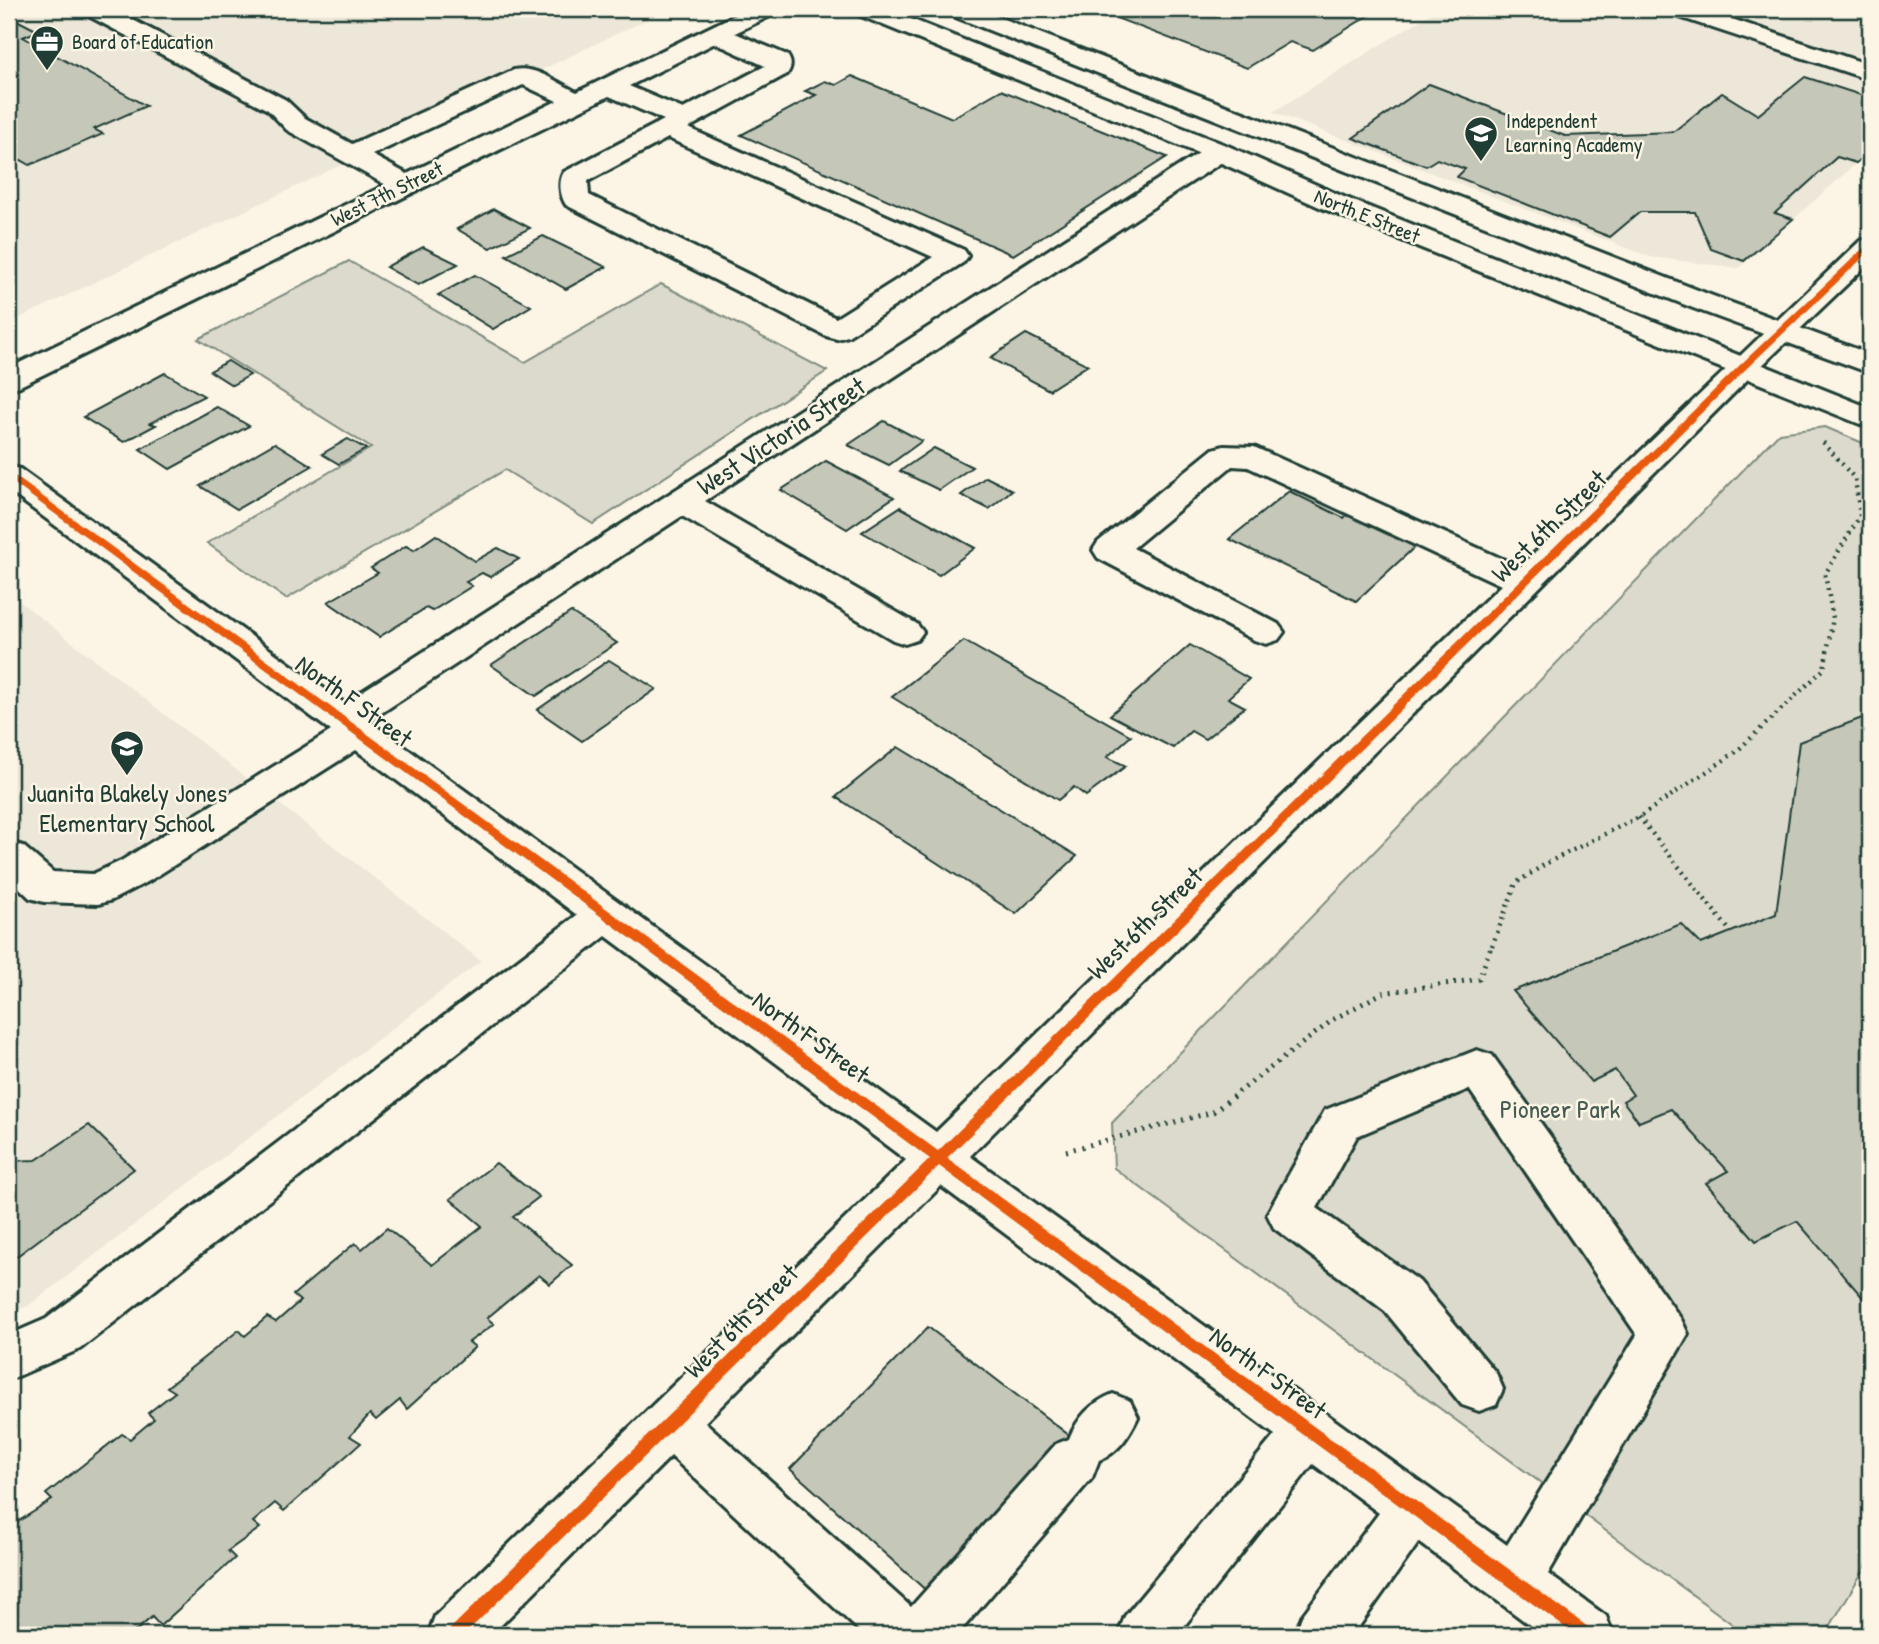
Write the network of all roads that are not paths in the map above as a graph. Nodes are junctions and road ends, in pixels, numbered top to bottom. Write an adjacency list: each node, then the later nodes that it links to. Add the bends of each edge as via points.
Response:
1 (94, 9): 12 (street, via 277,105 296,124)
2 (765, 9): 6 (street, West 7th Street)
3 (865, 9): 11 (street, North E Street)
4 (957, 9): 15 (street, North E Street)
5 (1679, 9): 7 (street)
6 (715, 34): 8 (street, West 7th Street); 10 (street, via 778,60 778,69)
7 (1870, 73)
8 (608, 86): 9 (street, West 7th Street); 10 (street)
9 (576, 101): 12 (street, via 523,75); 13 (street, West 7th Street)
10 (675, 124): 10 (street, via 574,178 576,199 837,330 954,256)
11 (1219, 152): 17 (street, North E Street); 21 (street, West Victoria Street)
12 (349, 156): 13 (street)
13 (406, 185): 18 (street, West 7th Street)
14 (1870, 247): 15 (street, West 6th Street)
15 (1781, 331): 16 (street, North E Street); 17 (street, West 6th Street)
16 (1870, 364)
17 (1742, 367): 19 (street, North E Street); 22 (street, West 6th Street)
18 (9, 380)
19 (1870, 419)
20 (9, 476): 25 (street, North F Street)
21 (680, 501): 23 (street); 25 (street, West Victoria Street)
22 (1524, 582): 24 (street, via 1254,457 1224,456 1110,550); 28 (street, West 6th Street)
23 (905, 632)
24 (1266, 632)
25 (350, 727): 26 (street, West Victoria Street, via 135,871 99,889 44,887); 27 (street, North F Street)
26 (9, 856)
27 (606, 914): 28 (street, North F Street); 29 (street, via 63,1334)
28 (938, 1159): 31 (street, West 6th Street); 32 (street, North F Street)
29 (9, 1358)
30 (1479, 1389): 35 (street, via 1402,1296 1290,1214 1341,1123 1477,1068 1664,1334)
31 (670, 1423): 36 (street, West 6th Street); 37 (street)
32 (1309, 1431): 34 (street, North F Street); 39 (street)
33 (1094, 1439): 38 (street)
34 (1413, 1508): 35 (street, North F Street); 40 (street)
35 (1514, 1582): 41 (street, North F Street)
36 (454, 1635)
37 (903, 1635)
38 (922, 1635)
39 (1144, 1635)
40 (1321, 1635)
41 (1587, 1635)

